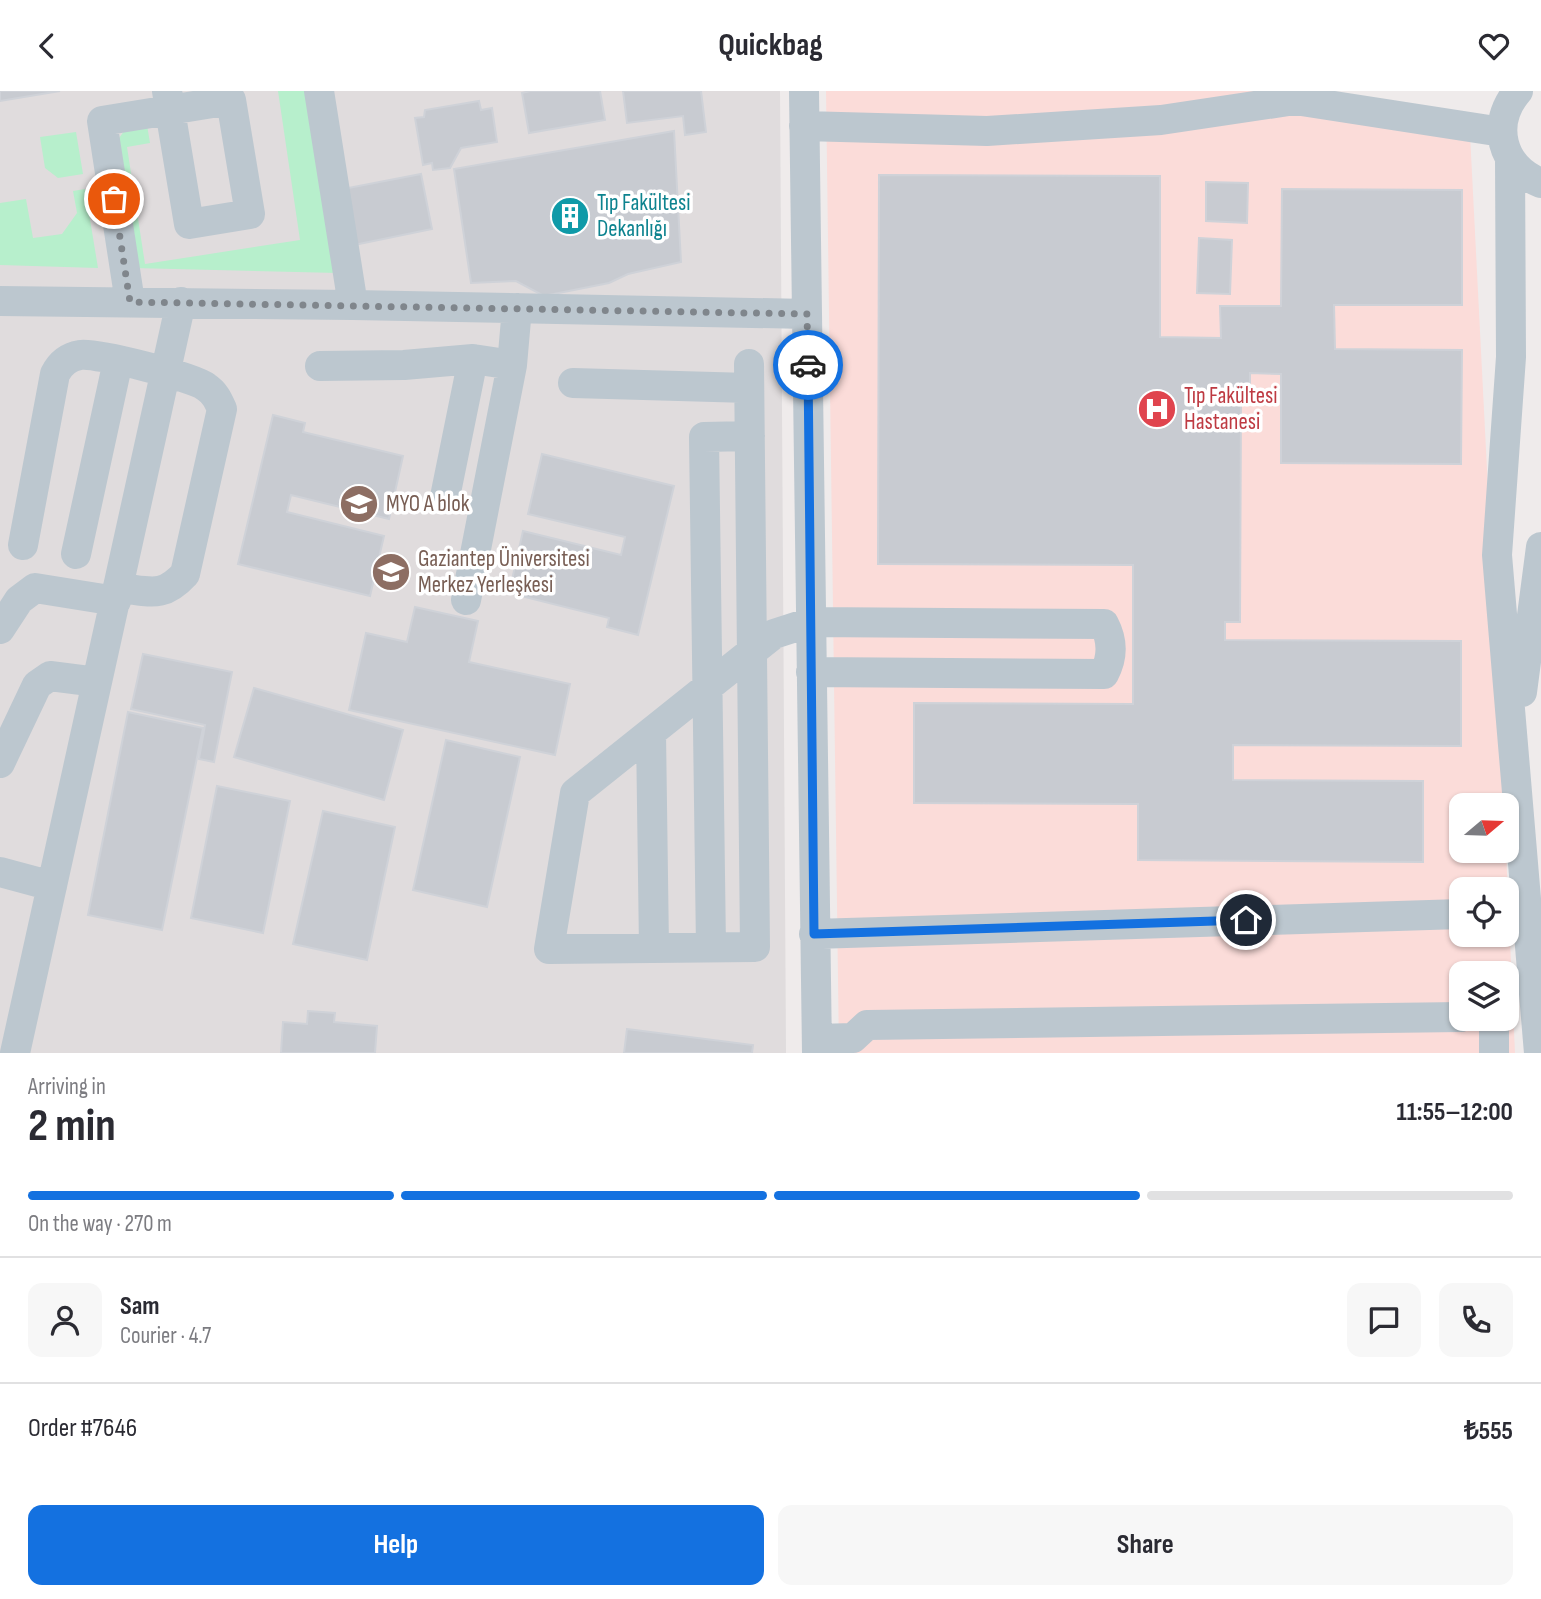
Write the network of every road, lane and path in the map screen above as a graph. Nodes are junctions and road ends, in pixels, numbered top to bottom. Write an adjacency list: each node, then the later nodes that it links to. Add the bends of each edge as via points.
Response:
1 (319, 91): 11 (street)
2 (804, 91): 6 (street)
3 (1267, 97): 5 (street); 6 (street, via 1161,120 987,131)
4 (169, 100): 9 (street, via 102,121)
5 (1509, 115): 7 (street, via 1519,171); 25 (street, via 1511,357)
6 (804, 126): 13 (street)
7 (1541, 183)
8 (0, 301): 9 (street)
9 (130, 302): 10 (street)
10 (181, 302): 11 (street); 18 (street)
11 (353, 305): 12 (street)
12 (517, 308): 13 (street); 16 (street)
13 (807, 314): 28 (street)
14 (473, 359): 16 (street); 17 (street); 21 (street)
15 (118, 361): 18 (street); 22 (street, via 81,355 61,363 55,374); 24 (street)
16 (512, 365): 27 (street)
17 (320, 366)
18 (165, 371): 26 (street); 26 (street, via 204,385 216,395 222,409 185,574 162,592)
19 (573, 383): 20 (street, via 749,376)
20 (750, 436): 30 (street); 33 (street, via 704,436)
21 (445, 497)
22 (23, 545)
23 (1540, 552): 25 (street); 35 (street)
24 (76, 554)
25 (1497, 555): 35 (street)
26 (118, 595): 29 (street, via 36,587 19,600); 32 (street)
27 (466, 600)
28 (811, 622): 30 (street, via 774,635); 31 (street); 31 (street, via 1104,624 1111,657 1104,674)
29 (0, 629)
30 (752, 652): 33 (street); 43 (street, via 755,947)
31 (811, 672): 42 (street)
32 (97, 682): 36 (street, via 50,676 37,684); 39 (street)
33 (708, 687): 34 (street); 43 (street)
34 (651, 733): 44 (street); 44 (street, via 575,793 549,949)
35 (1515, 754): 38 (street)
36 (0, 763)
37 (0, 872): 39 (street)
38 (1517, 877)
39 (52, 885): 49 (street)
40 (1449, 913): 42 (street)
41 (1519, 925): 51 (street)
42 (814, 934): 48 (street)
43 (711, 947): 44 (street)
44 (654, 948)
45 (1449, 1017): 47 (street, via 867,1025)
46 (1494, 1031): 50 (street)
47 (854, 1045): 48 (street)
48 (817, 1046)
49 (15, 1053)
50 (1494, 1053)
51 (1539, 1053)

